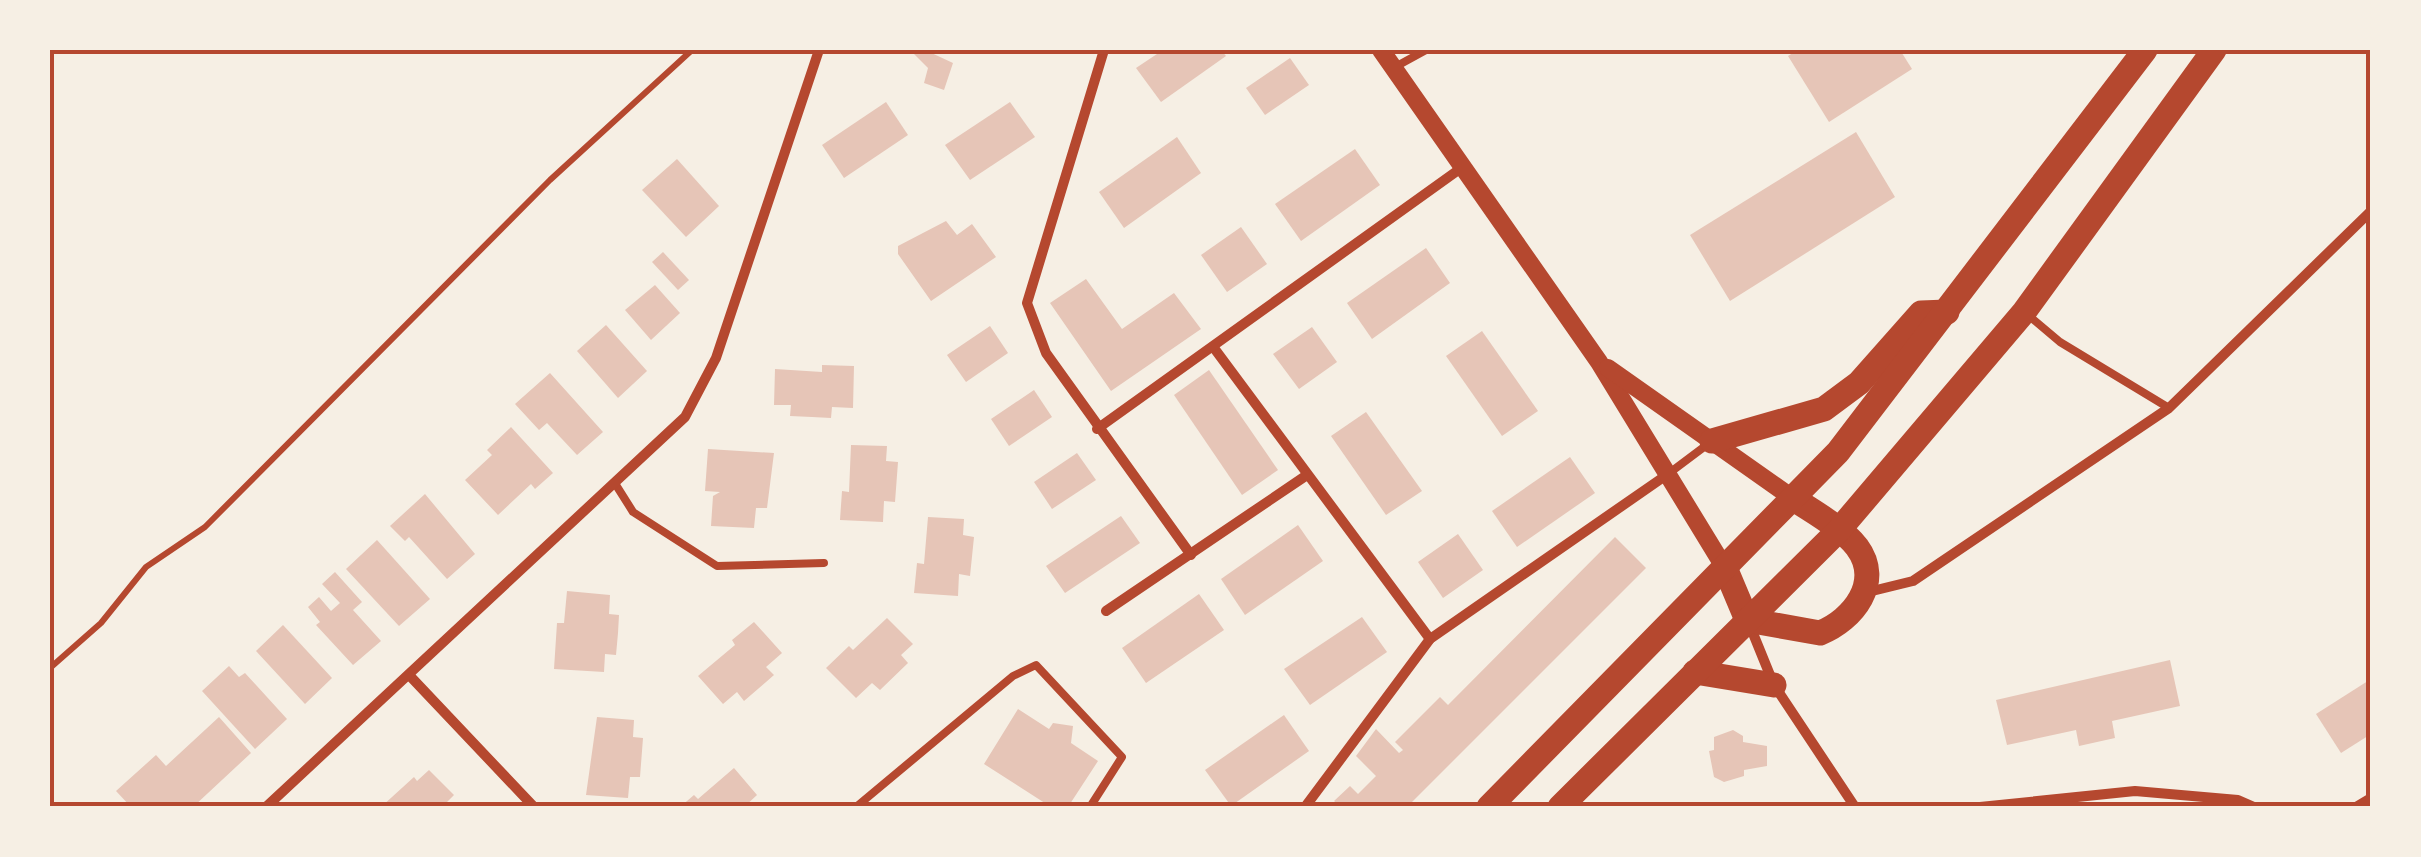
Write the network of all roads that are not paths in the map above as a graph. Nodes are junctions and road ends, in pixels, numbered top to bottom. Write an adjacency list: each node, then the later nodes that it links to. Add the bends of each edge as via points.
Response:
1 (819, 50): 19 (street, via 716,358 685,417)
2 (1104, 50): 15 (street, via 1028,303 1046,353)
3 (1380, 50): 7 (street)
4 (1426, 50): 7 (lane)
5 (2145, 50): 10 (main road)
6 (2214, 50): 11 (main road)
7 (1393, 68): 8 (street)
8 (1464, 166): 12 (street); 13 (street)
9 (2371, 210): 14 (street)
10 (1947, 312): 16 (main road, via 1920,313 1859,382 1824,409); 20 (main road)
11 (2024, 312): 14 (lane, via 2060,342); 21 (main road)
12 (1214, 348): 15 (street); 18 (street)
13 (1599, 362): 16 (street); 17 (street)
14 (2169, 408): 25 (street, via 1913,582)
15 (1096, 429): 22 (street)
16 (1712, 442): 17 (lane); 20 (street)
17 (1668, 474): 24 (street); 28 (street)
18 (1307, 476): 22 (street); 28 (street)
19 (616, 485): 23 (lane, via 633,512 717,566); 30 (street)
20 (1794, 498): 21 (main road); 24 (main road)
21 (1839, 530): 25 (main road, via 1863,560); 27 (main road)
22 (1191, 555): 26 (street)
23 (824, 563)
24 (1726, 570): 27 (main road); 38 (main road)
25 (1863, 594): 27 (main road, via 1851,616 1820,633)
26 (1106, 611)
27 (1748, 620): 29 (main road); 31 (street)
28 (1430, 638): 37 (street)
29 (1696, 672): 31 (main road); 39 (main road)
30 (410, 676): 33 (street); 34 (street)
31 (1774, 685): 40 (street)
32 (2371, 798): 43 (street)
33 (266, 807)
34 (534, 807)
35 (856, 807): 36 (lane, via 1012,676 1036,665 1122,757)
36 (1090, 807)
37 (1304, 807)
38 (1490, 807)
39 (1560, 807)
40 (1855, 807)
41 (1980, 807): 42 (street, via 2135,791)
42 (2254, 807)
43 (2356, 807)

